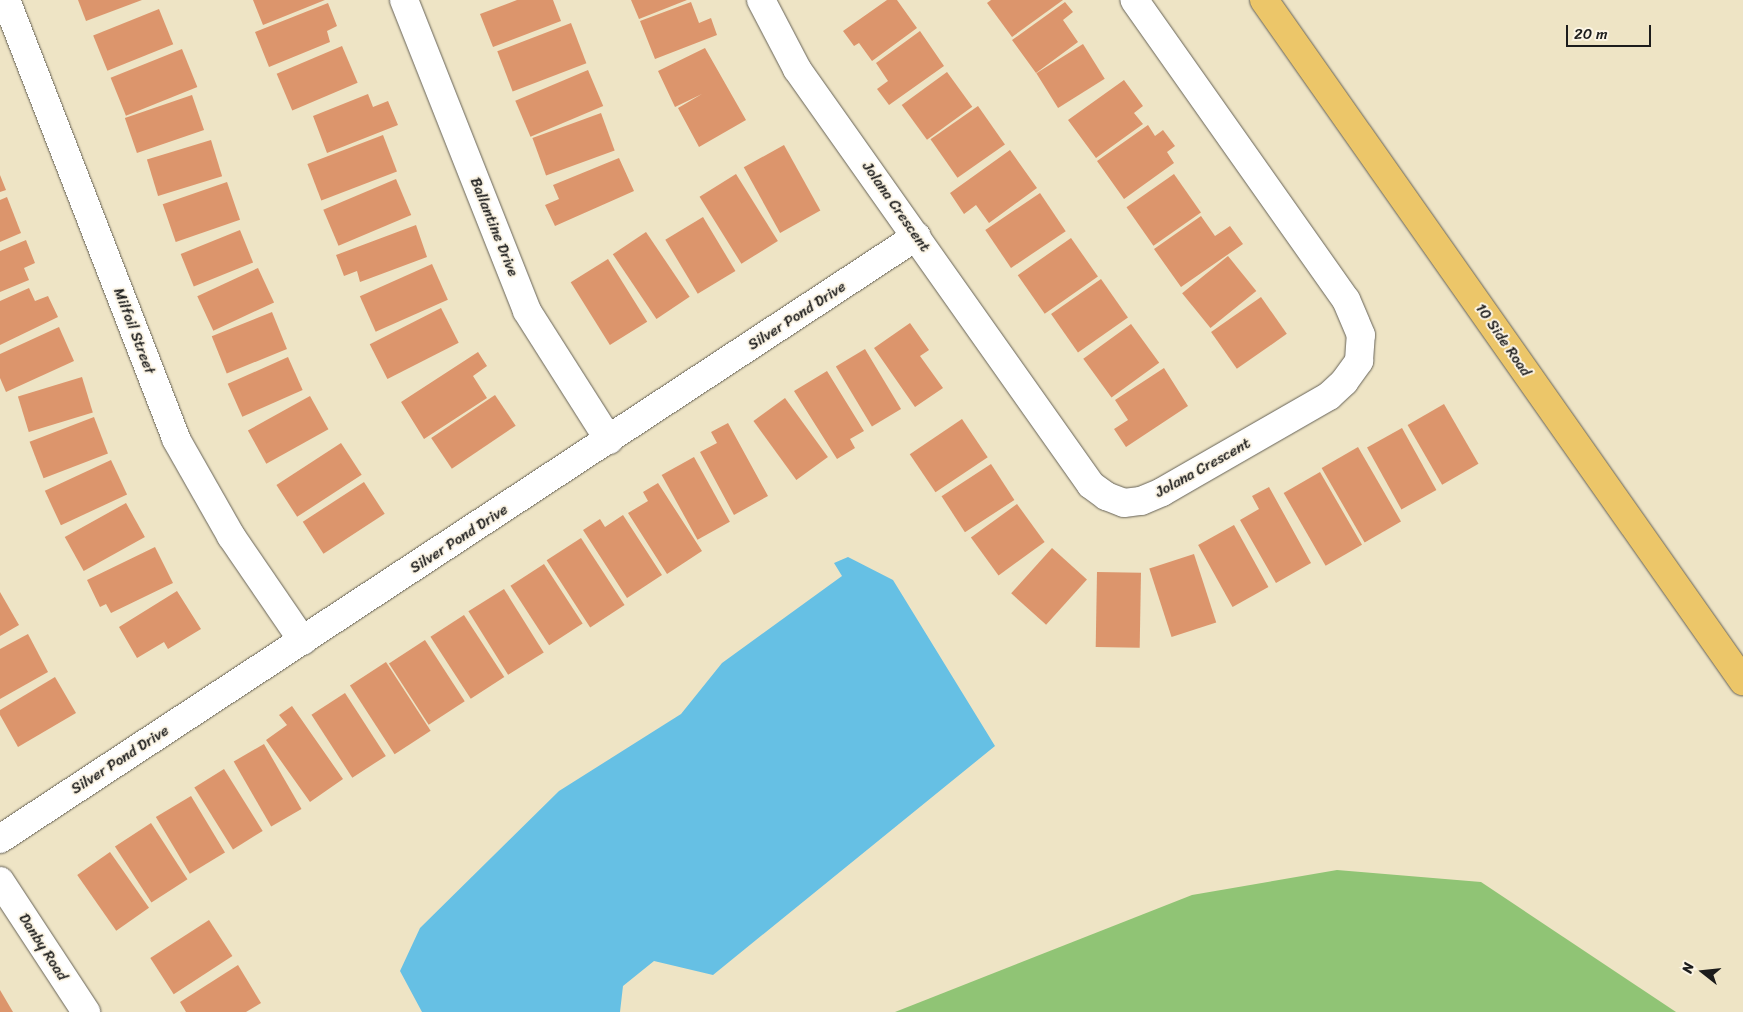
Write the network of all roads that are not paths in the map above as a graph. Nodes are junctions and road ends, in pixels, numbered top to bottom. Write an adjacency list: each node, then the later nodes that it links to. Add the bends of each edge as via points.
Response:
1 (6, 0): 8 (street, Milfoil Street, via 176,439 231,536)
2 (404, 0): 7 (street, Ballantine Drive, via 527,311)
3 (761, 0): 6 (street, Jolana Crescent, via 797,69)
4 (1134, 0): 6 (street, Jolana Crescent, via 1346,300 1361,335 1359,362 1344,382 1329,396 1162,492 1141,501 1115,499 1091,486)
5 (1264, 0): 9 (main road, 10 Side Road)
6 (917, 236): 7 (street, Silver Pond Drive)
7 (609, 440): 8 (street, Silver Pond Drive)
8 (303, 641): 10 (street, Silver Pond Drive)
9 (1743, 681)
10 (0, 839)
11 (0, 881): 12 (street, Danby Road)
12 (86, 1012)

